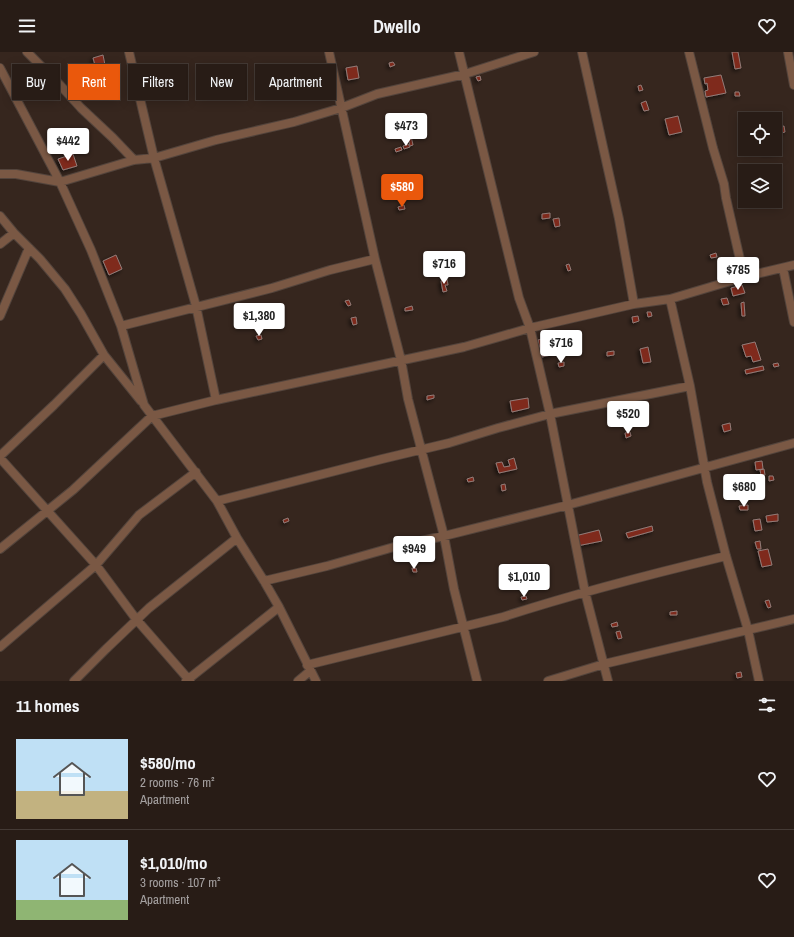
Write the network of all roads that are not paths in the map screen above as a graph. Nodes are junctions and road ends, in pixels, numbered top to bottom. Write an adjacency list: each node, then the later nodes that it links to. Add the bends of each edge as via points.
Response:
1 (27, 52): 14 (street)
2 (129, 52): 13 (street)
3 (329, 52): 12 (street)
4 (459, 52): 10 (street)
5 (534, 52): 10 (street)
6 (582, 52): 26 (street, via 620,219)
7 (689, 52): 24 (street, via 724,184)
8 (788, 52): 11 (street)
9 (0, 68): 16 (street)
10 (465, 74): 12 (street, via 377,94); 31 (street, via 519,298)
11 (794, 85)
12 (341, 108): 13 (street); 21 (street)
13 (154, 158): 14 (street); 27 (street)
14 (134, 160): 16 (street)
15 (0, 174): 16 (street, via 16,174)
16 (60, 182): 30 (street)
17 (0, 216): 18 (street)
18 (14, 233): 19 (street); 20 (street)
19 (0, 244)
20 (29, 248): 28 (street); 32 (street, via 65,289)
21 (375, 259): 27 (street); 33 (street)
22 (794, 265): 23 (street)
23 (783, 268): 24 (street); 29 (street)
24 (744, 277): 25 (street)
25 (670, 298): 26 (street); 34 (street)
26 (634, 304): 31 (street)
27 (196, 306): 30 (street); 35 (street)
28 (0, 316)
29 (794, 322)
30 (121, 326): 36 (street)
31 (530, 328): 33 (street, via 464,347); 37 (street)
32 (104, 355): 36 (street); 41 (street)
33 (401, 360): 35 (street); 40 (street, via 408,399)
34 (690, 386): 37 (street); 42 (street)
35 (216, 400): 38 (street)
36 (144, 404): 38 (street)
37 (550, 414): 40 (street); 45 (street)
38 (152, 416): 43 (street); 46 (street)
39 (794, 443): 42 (street)
40 (422, 450): 44 (street); 47 (street)
41 (0, 457): 46 (street)
42 (704, 468): 45 (street); 50 (street)
43 (196, 472): 44 (street); 51 (street, via 139,515)
44 (217, 501): 48 (street)
45 (568, 505): 47 (street); 53 (street)
46 (48, 510): 49 (street); 51 (street)
47 (444, 536): 52 (street); 57 (street)
48 (236, 538): 52 (street); 56 (street)
49 (0, 549)
50 (726, 556): 53 (street); 58 (street)
51 (96, 565): 56 (street); 59 (street)
52 (264, 581): 54 (street)
53 (585, 592): 57 (street); 60 (street)
54 (279, 608): 61 (street); 62 (street)
55 (794, 618): 58 (street)
56 (136, 619): 62 (street); 63 (street)
57 (464, 625): 61 (street); 66 (street)
58 (748, 630): 60 (street); 69 (street)
59 (0, 647)
60 (604, 664): 67 (street); 68 (street)
61 (308, 668): 64 (street); 65 (street)
62 (188, 680)
63 (74, 681)
64 (298, 681)
65 (316, 681)
66 (477, 681)
67 (548, 681)
68 (608, 681)
69 (759, 681)

